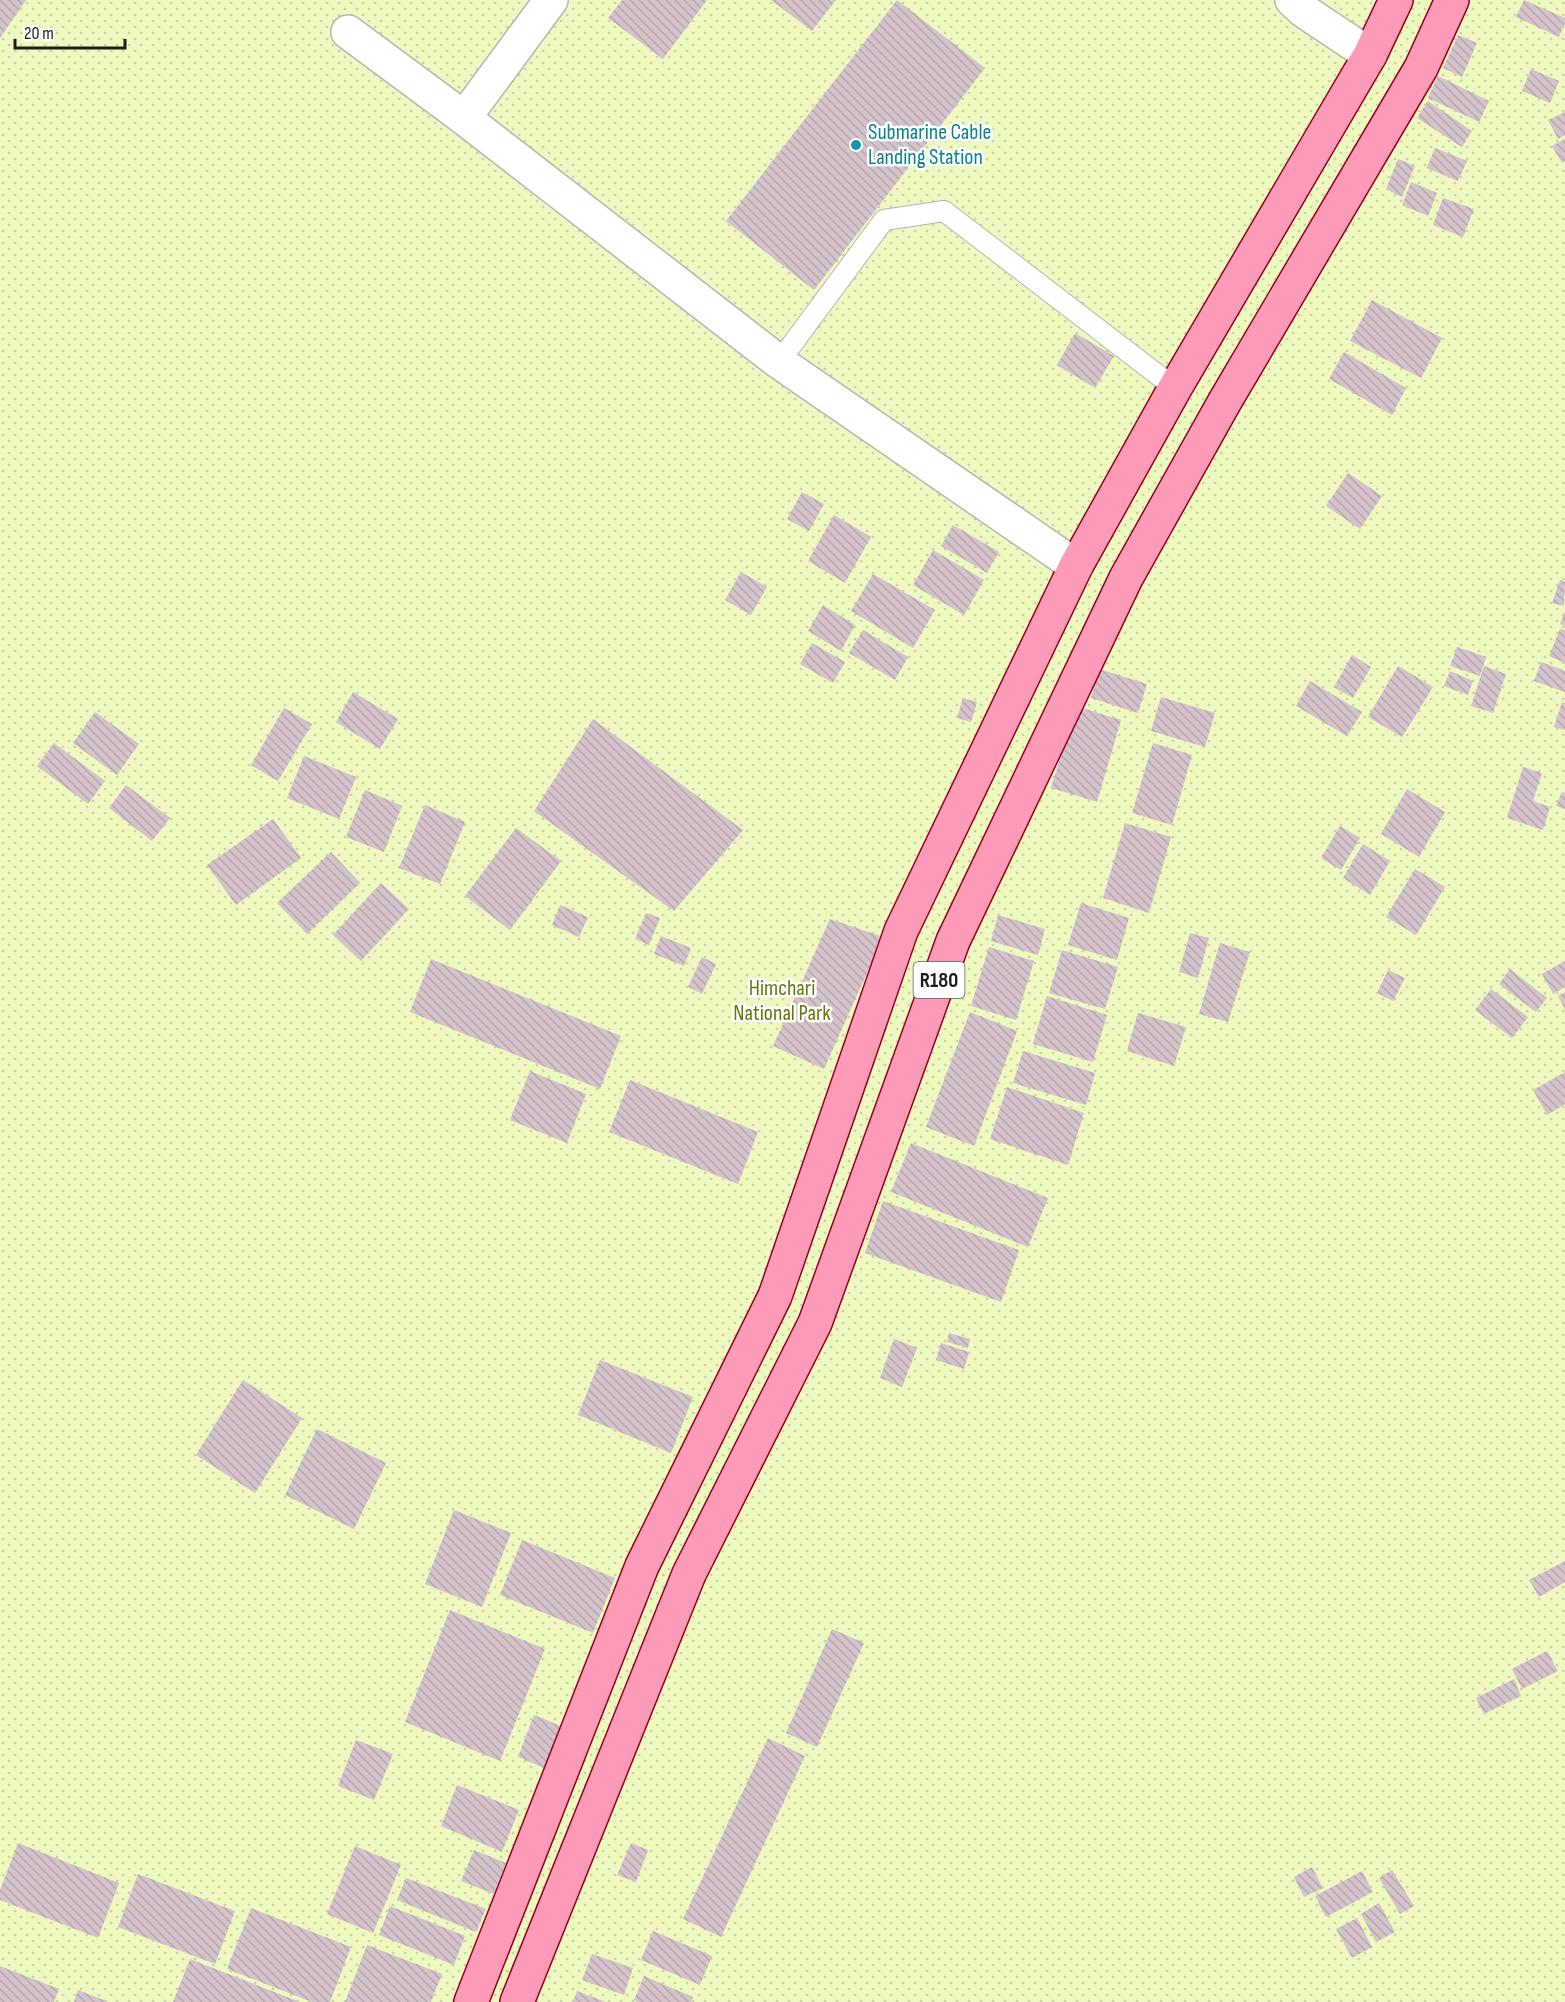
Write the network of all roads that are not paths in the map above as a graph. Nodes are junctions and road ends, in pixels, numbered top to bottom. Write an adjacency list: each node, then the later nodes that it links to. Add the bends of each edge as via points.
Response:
1 (551, 0): 7 (street)
2 (1293, 0): 6 (street)
3 (1396, 0): 6 (main road, R180)
4 (1452, 0): 12 (main road, R180, via 1421,68 1126,578 953,941 815,1323 689,1574)
5 (348, 32): 7 (street)
6 (1370, 55): 9 (main road, R180)
7 (464, 118): 8 (street)
8 (779, 362): 9 (lane, via 884,220 944,211); 10 (street)
9 (1175, 388): 10 (main road, R180)
10 (1076, 566): 11 (main road, R180, via 901,931 775,1296 642,1566)
11 (471, 2002)
12 (517, 2002)

